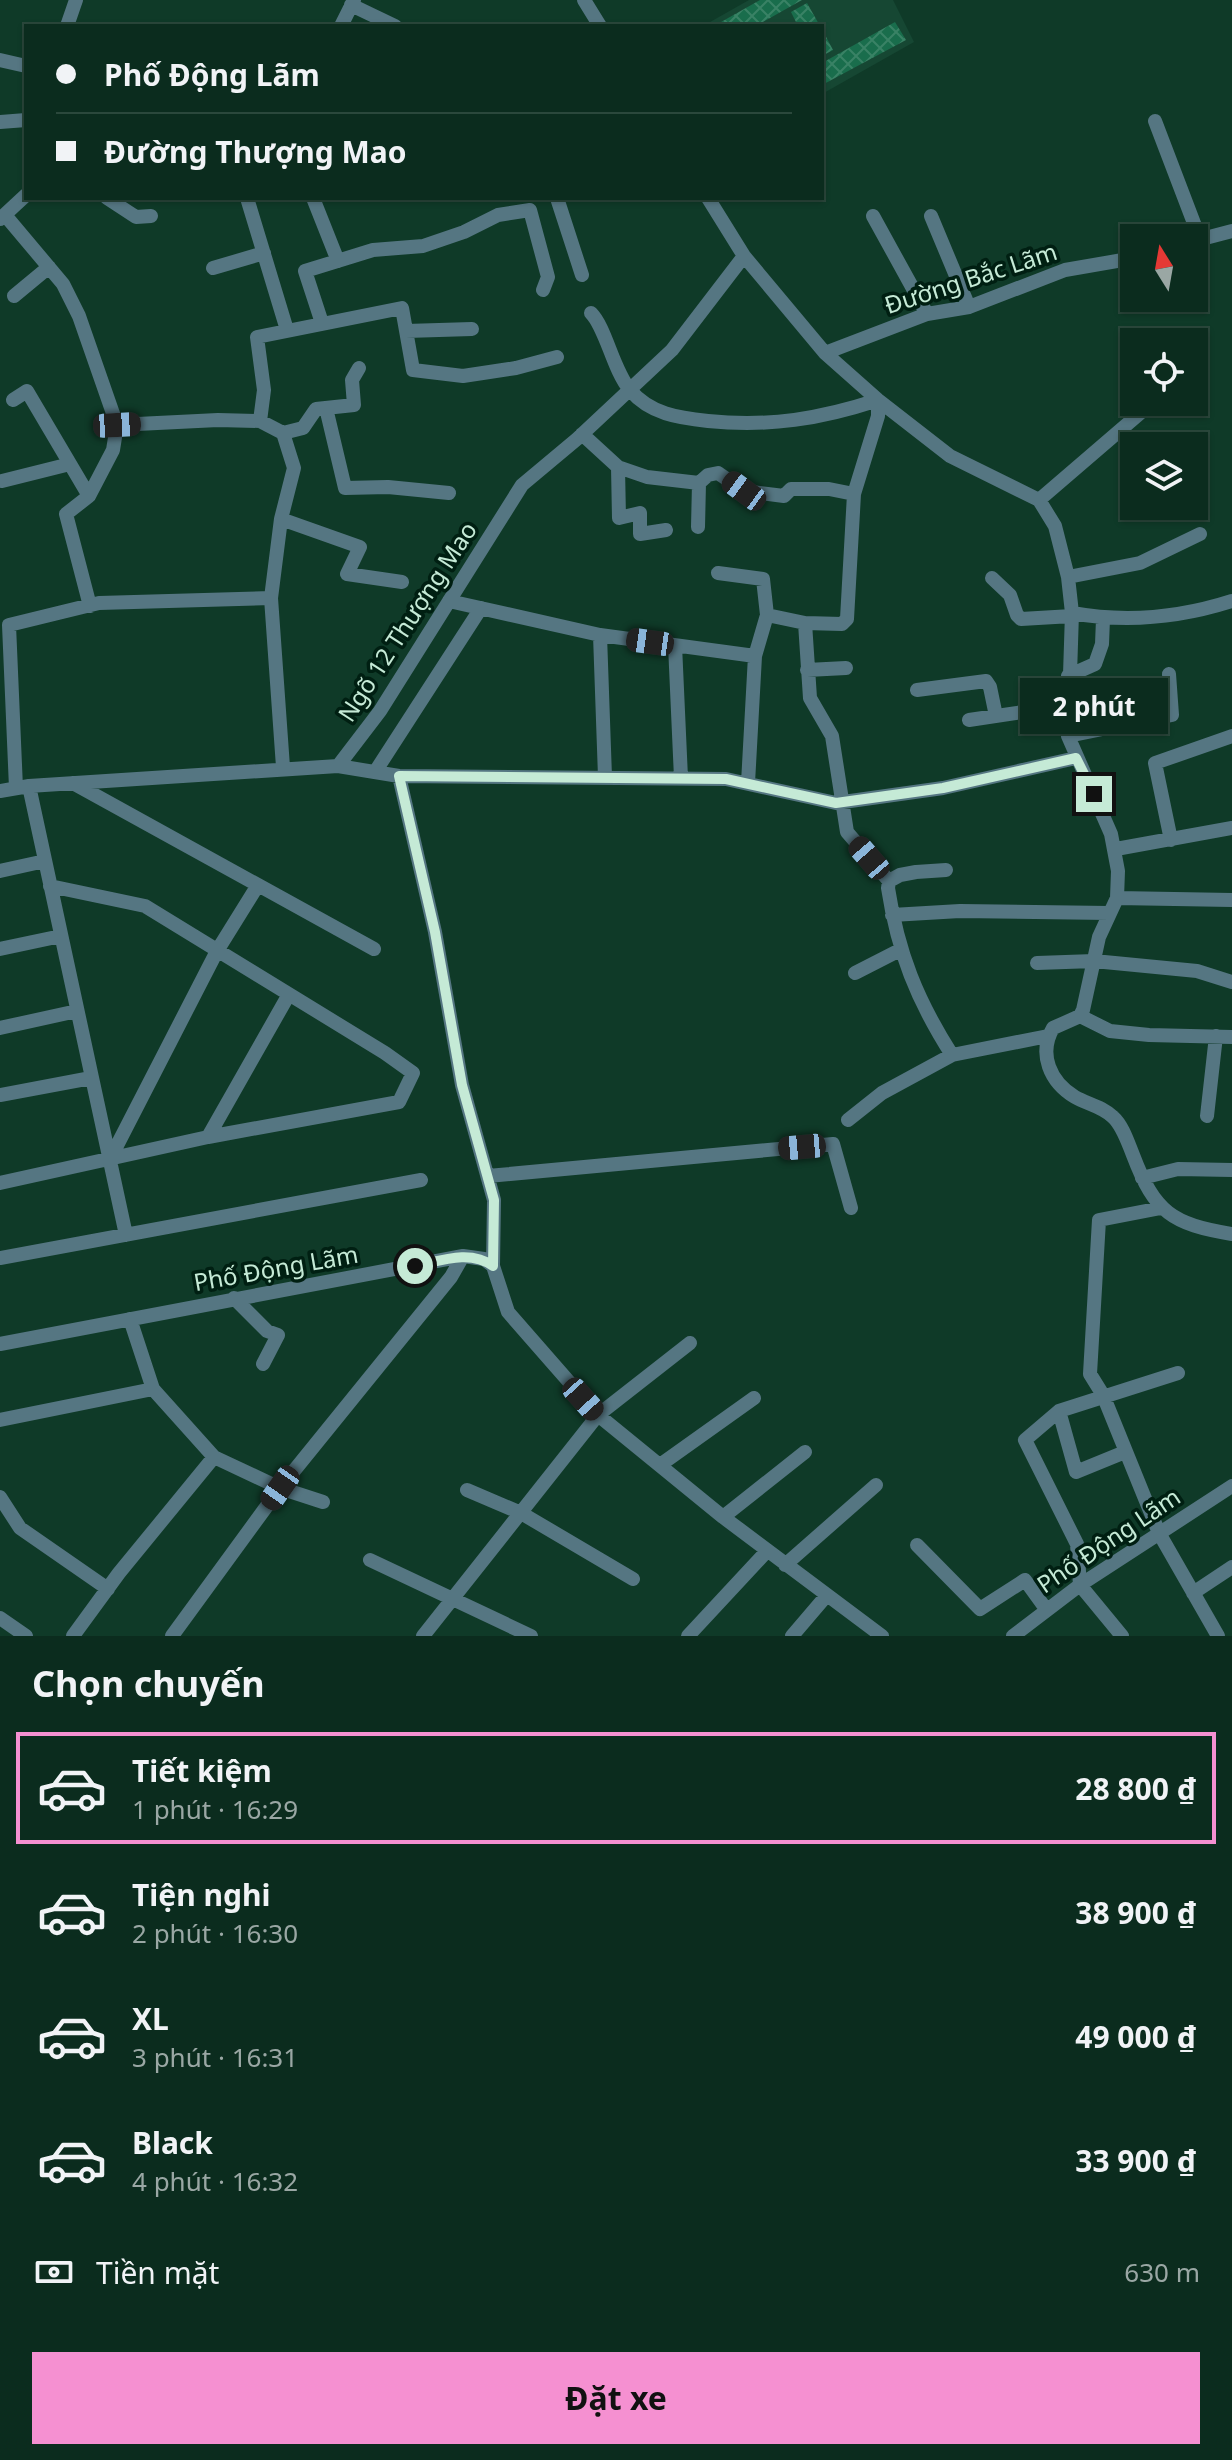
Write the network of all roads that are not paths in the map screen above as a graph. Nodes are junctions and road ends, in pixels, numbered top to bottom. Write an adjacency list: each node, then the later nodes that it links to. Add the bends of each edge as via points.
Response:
1 (76, 0): 4 (street)
2 (584, 0): 7 (street)
3 (352, 2): 5 (street); 6 (street)
4 (68, 24)
5 (342, 24)
6 (391, 24)
7 (599, 24)
8 (0, 60): 9 (street)
9 (24, 66)
10 (24, 120): 12 (street)
11 (1155, 121): 23 (street)
12 (0, 122)
13 (24, 197): 22 (street)
14 (110, 200): 19 (street, via 136,217)
15 (248, 200): 26 (street)
16 (314, 200): 29 (street)
17 (558, 200): 32 (street)
18 (709, 200): 27 (street)
19 (151, 216)
20 (873, 216): 37 (street)
21 (931, 216): 35 (street)
22 (3, 217): 30 (street)
23 (1191, 224)
24 (1232, 231): 25 (street)
25 (1208, 237)
26 (264, 253): 31 (street); 40 (street)
27 (744, 256): 42 (street); 45 (street, Ngõ 12 Thượng Mao, via 672,350)
28 (1120, 260): 35 (street, Đường Bắc Lãm, via 1065,270)
29 (338, 261): 33 (street, via 373,250 423,246 498,215 530,210 548,277); 38 (street, via 305,271)
30 (49, 267): 34 (street); 51 (street, via 79,316)
31 (213, 268)
32 (582, 275)
33 (543, 290)
34 (14, 296)
35 (969, 307): 37 (street, Đường Bắc Lãm)
36 (591, 313): 45 (street)
37 (927, 314): 42 (street, Đường Bắc Lãm)
38 (322, 323): 40 (street); 41 (street, via 402,308)
39 (472, 329): 41 (street)
40 (287, 330): 50 (street, via 257,337 264,390)
41 (406, 331): 43 (street, via 413,370 463,376)
42 (825, 353): 47 (street)
43 (557, 357)
44 (359, 368): 48 (street, via 352,380 354,405)
45 (630, 391): 47 (street, via 667,415 741,425 830,415); 53 (street, Ngõ 12 Thượng Mao)
46 (13, 400): 54 (street, via 27,391)
47 (878, 400): 59 (street); 61 (street, via 950,456)
48 (326, 408): 52 (street, via 316,409 303,428); 58 (street, via 345,488)
49 (1137, 416): 61 (street)
50 (260, 421): 51 (street); 52 (street)
51 (117, 425): 60 (street, via 113,450)
52 (283, 433): 62 (street, via 294,468)
53 (582, 434): 55 (street); 71 (street, Ngõ 12 Thượng Mao, via 522,485)
54 (70, 464): 56 (street); 60 (street)
55 (618, 467): 57 (street, via 647,477); 64 (street, via 619,518 640,513 640,534)
56 (2, 481)
57 (699, 483): 59 (street, via 718,473 744,491 784,496 791,489 829,489); 63 (street)
58 (449, 493)
59 (854, 494): 78 (street, via 847,619 842,624)
60 (89, 496): 73 (street, via 66,514)
61 (1039, 500): 67 (street, via 1055,526)
62 (281, 519): 69 (street, via 360,547 347,574); 70 (street)
63 (698, 527)
64 (666, 530)
65 (1200, 534): 67 (street, via 1140,563)
66 (718, 573): 76 (street, via 763,579)
67 (1068, 577): 75 (street)
68 (992, 578): 75 (street, via 1010,595 1021,619)
69 (402, 582)
70 (271, 598): 73 (street); 94 (street)
71 (449, 601): 74 (street); 93 (street, Ngõ 12 Thượng Mao, via 380,711)
72 (1232, 601): 77 (street, via 1192,614)
73 (90, 606): 101 (street, via 9,625)
74 (481, 608): 79 (street); 95 (street)
75 (1072, 614): 77 (street); 85 (street)
76 (767, 615): 78 (street); 81 (street)
77 (1103, 619): 85 (street, via 1095,664)
78 (805, 623): 83 (street)
79 (600, 635): 80 (street); 97 (street)
80 (675, 645): 81 (street); 98 (street)
81 (755, 656): 100 (street)
82 (846, 668): 83 (street)
83 (807, 670): 103 (street, via 810,698 832,736)
84 (1169, 674): 90 (street, via 1172,715)
85 (1068, 676): 87 (street)
86 (917, 690): 88 (street, via 986,681)
87 (1067, 703): 88 (street, via 1029,705 1023,712); 90 (street)
88 (996, 716): 89 (street)
89 (969, 720)
90 (1068, 736): 92 (street)
91 (1232, 736): 105 (street, via 1155,763)
92 (1076, 758): 103 (street, via 943,788); 106 (street)
93 (338, 766): 94 (street); 95 (street)
94 (283, 767): 99 (street)
95 (375, 772): 96 (street)
96 (399, 776): 97 (street); 141 (street, via 435,932 462,1085)
97 (605, 777): 98 (street)
98 (681, 778): 100 (street)
99 (73, 782): 101 (street); 111 (street)
100 (748, 783): 103 (street)
101 (22, 787): 102 (street); 107 (street)
102 (0, 791)
103 (842, 802): 110 (street, via 849,836)
104 (1232, 828): 105 (street)
105 (1171, 840): 106 (street)
106 (1116, 849): 113 (street)
107 (45, 861): 109 (street); 112 (street)
108 (946, 870): 110 (street)
109 (0, 871)
110 (889, 881): 116 (street)
111 (258, 885): 119 (street); 121 (street)
112 (50, 886): 117 (street); 121 (street, via 145,906)
113 (1117, 898): 114 (street); 115 (street)
114 (1232, 900)
115 (1109, 913): 116 (street); 122 (street)
116 (892, 915): 120 (street)
117 (61, 936): 118 (street); 127 (street)
118 (0, 949)
119 (374, 949)
120 (900, 950): 124 (street); 133 (street, via 930,1020)
121 (217, 951): 126 (street); 139 (street)
122 (1094, 961): 123 (street); 125 (street, via 1197,971); 128 (street)
123 (1037, 963)
124 (855, 973)
125 (1232, 982)
126 (288, 996): 138 (street); 138 (street, via 413,1073 399,1102)
127 (77, 1011): 129 (street); 134 (street)
128 (1080, 1016): 130 (street, via 1053,1028); 131 (street, via 1110,1031)
129 (0, 1028)
130 (1048, 1036): 133 (street); 142 (street, via 1047,1061 1057,1083 1115,1117)
131 (1216, 1036): 132 (street); 136 (street)
132 (1232, 1037)
133 (952, 1055): 137 (street, via 882,1093)
134 (91, 1078): 135 (street); 139 (street)
135 (0, 1095)
136 (1207, 1116)
137 (848, 1120)
138 (208, 1137): 139 (street)
139 (109, 1161): 144 (street); 148 (street)
140 (1232, 1170): 142 (street, via 1178,1169)
141 (488, 1176): 145 (street, via 833,1144); 151 (street, via 494,1200)
142 (1142, 1178): 146 (street)
143 (421, 1180): 148 (street)
144 (0, 1183)
145 (851, 1208)
146 (1161, 1208): 147 (street, via 1182,1223); 159 (street, via 1099,1220 1090,1374)
147 (1232, 1234)
148 (126, 1235): 150 (street)
149 (463, 1256): 151 (street, Phố Động Lãm); 152 (street, Phố Động Lãm); 170 (street)
150 (0, 1258)
151 (493, 1266): 162 (street, via 508,1312)
152 (234, 1298): 153 (street, Phố Động Lãm); 156 (street, via 267,1331 278,1335)
153 (130, 1319): 155 (street, Phố Động Lãm); 158 (street)
154 (690, 1343): 162 (street)
155 (0, 1344)
156 (263, 1364)
157 (1178, 1373): 159 (street)
158 (153, 1389): 163 (street); 166 (street)
159 (1103, 1395): 161 (street); 165 (street)
160 (754, 1398): 167 (street)
161 (1059, 1411): 165 (street, via 1076,1472); 183 (street, via 1025,1440 1077,1544)
162 (598, 1415): 167 (street); 174 (street)
163 (0, 1420)
164 (805, 1452): 175 (street)
165 (1125, 1452): 176 (street)
166 (214, 1457): 170 (street); 184 (street)
167 (660, 1465): 175 (street)
168 (876, 1485): 180 (street)
169 (1232, 1486): 176 (street, Phố Động Lãm)
170 (280, 1488): 173 (street); 193 (street)
171 (467, 1490): 174 (street)
172 (0, 1497): 184 (street, via 20,1528)
173 (323, 1502)
174 (521, 1513): 182 (street); 187 (street)
175 (723, 1517): 178 (street)
176 (1159, 1533): 183 (street, Phố Động Lãm); 185 (street)
177 (917, 1545): 188 (street, via 980,1609 1025,1580)
178 (767, 1551): 180 (street); 196 (street)
179 (370, 1560): 187 (street)
180 (785, 1565): 186 (street)
181 (1232, 1567): 185 (street)
182 (633, 1579)
183 (1080, 1585): 188 (street, Phố Động Lãm); 199 (street)
184 (108, 1589): 192 (street)
185 (1193, 1593): 200 (street)
186 (827, 1595): 190 (street); 197 (street)
187 (453, 1598): 194 (street); 195 (street)
188 (1046, 1609): 198 (street, Phố Động Lãm)
189 (0, 1618): 191 (street)
190 (874, 1633)
191 (26, 1636)
192 (73, 1636)
193 (172, 1636)
194 (423, 1636)
195 (531, 1636)
196 (688, 1636)
197 (792, 1636)
198 (1013, 1636)
199 (1122, 1636)
200 (1218, 1636)

